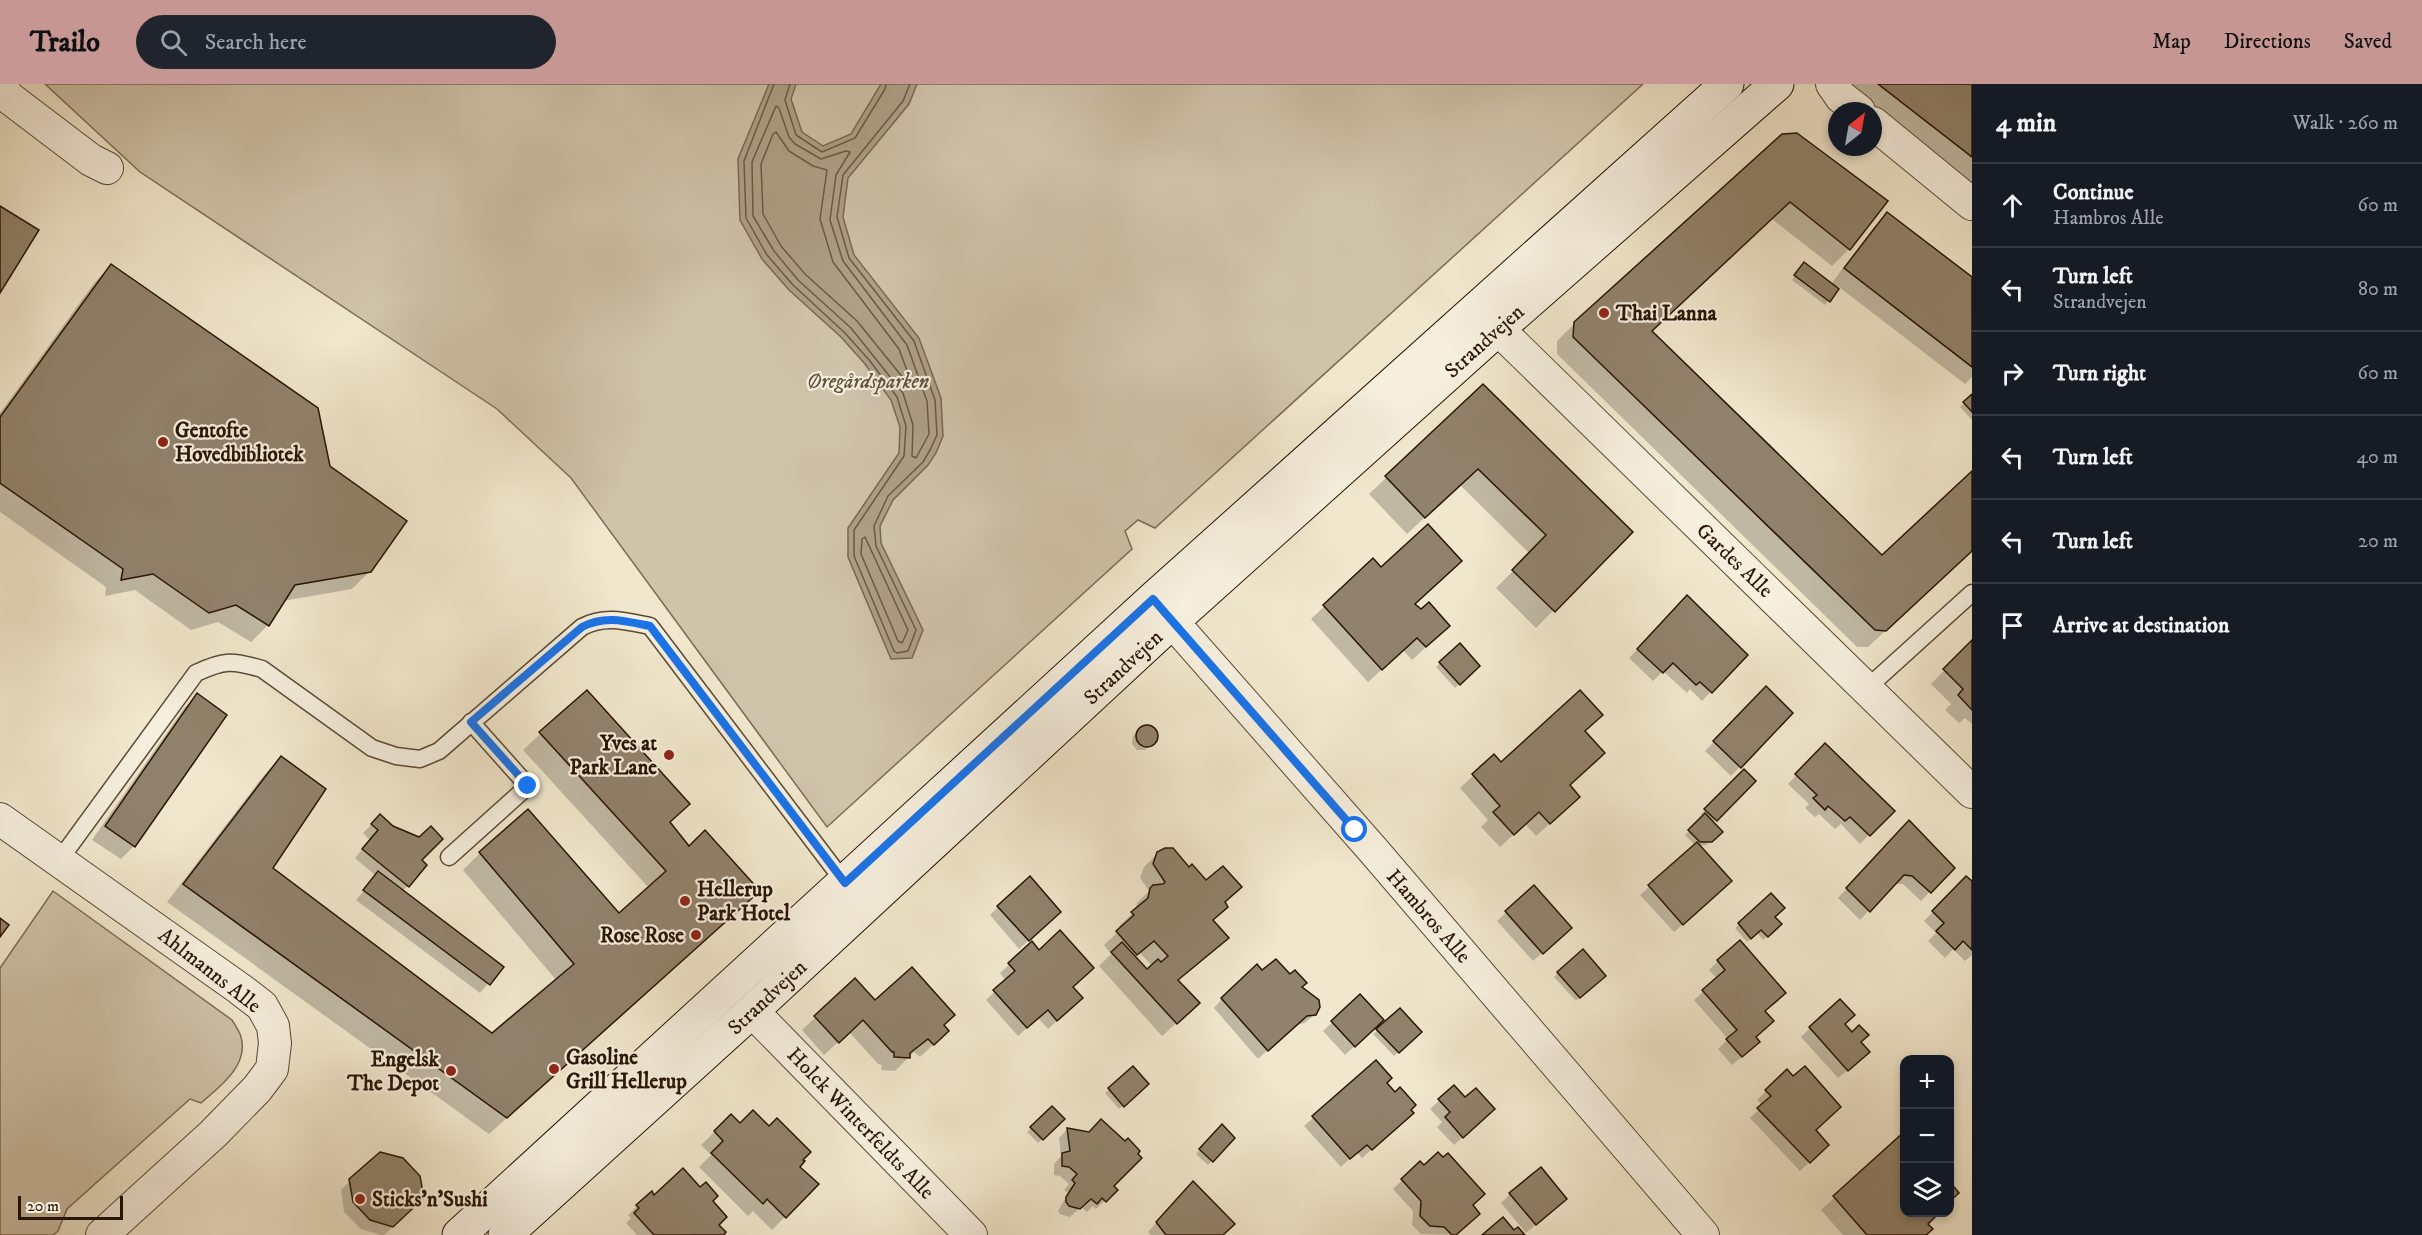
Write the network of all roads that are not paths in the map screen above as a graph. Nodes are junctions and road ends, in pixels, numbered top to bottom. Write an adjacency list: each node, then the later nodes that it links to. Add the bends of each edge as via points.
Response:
1 (0, 84): 7 (street, via 8,97)
2 (1727, 84): 11 (main road, Strandvejen)
3 (1777, 84): 9 (main road, Strandvejen)
4 (1832, 84): 5 (street)
5 (1847, 102)
6 (1882, 130): 8 (street)
7 (107, 168)
8 (1972, 204)
9 (1498, 329): 11 (main road, Strandvejen); 12 (street, Gardes Alle)
10 (1972, 593): 12 (lane)
11 (1163, 610): 18 (main road, Strandvejen); 19 (main road, Strandvejen); 24 (street, Hambros Alle)
12 (1866, 689): 14 (street, Gardes Alle)
13 (471, 722): 16 (lane, via 528,786); 17 (lane, via 439,751 420,759 396,756 372,748 262,669 240,662 218,663 196,673); 18 (lane, via 582,627 614,618 650,626)
14 (1972, 792)
15 (0, 819): 17 (street, Ahlmanns Alle)
16 (449, 857)
17 (58, 862): 20 (street, Ahlmanns Alle, via 262,1006 273,1026 272,1069 257,1089)
18 (845, 883): 21 (main road, Strandvejen)
19 (752, 1011): 22 (main road, Strandvejen); 23 (street, Holck Winterfeldts Alle)
20 (102, 1235)
21 (459, 1235)
22 (505, 1235)
23 (971, 1235)
24 (1703, 1235)

